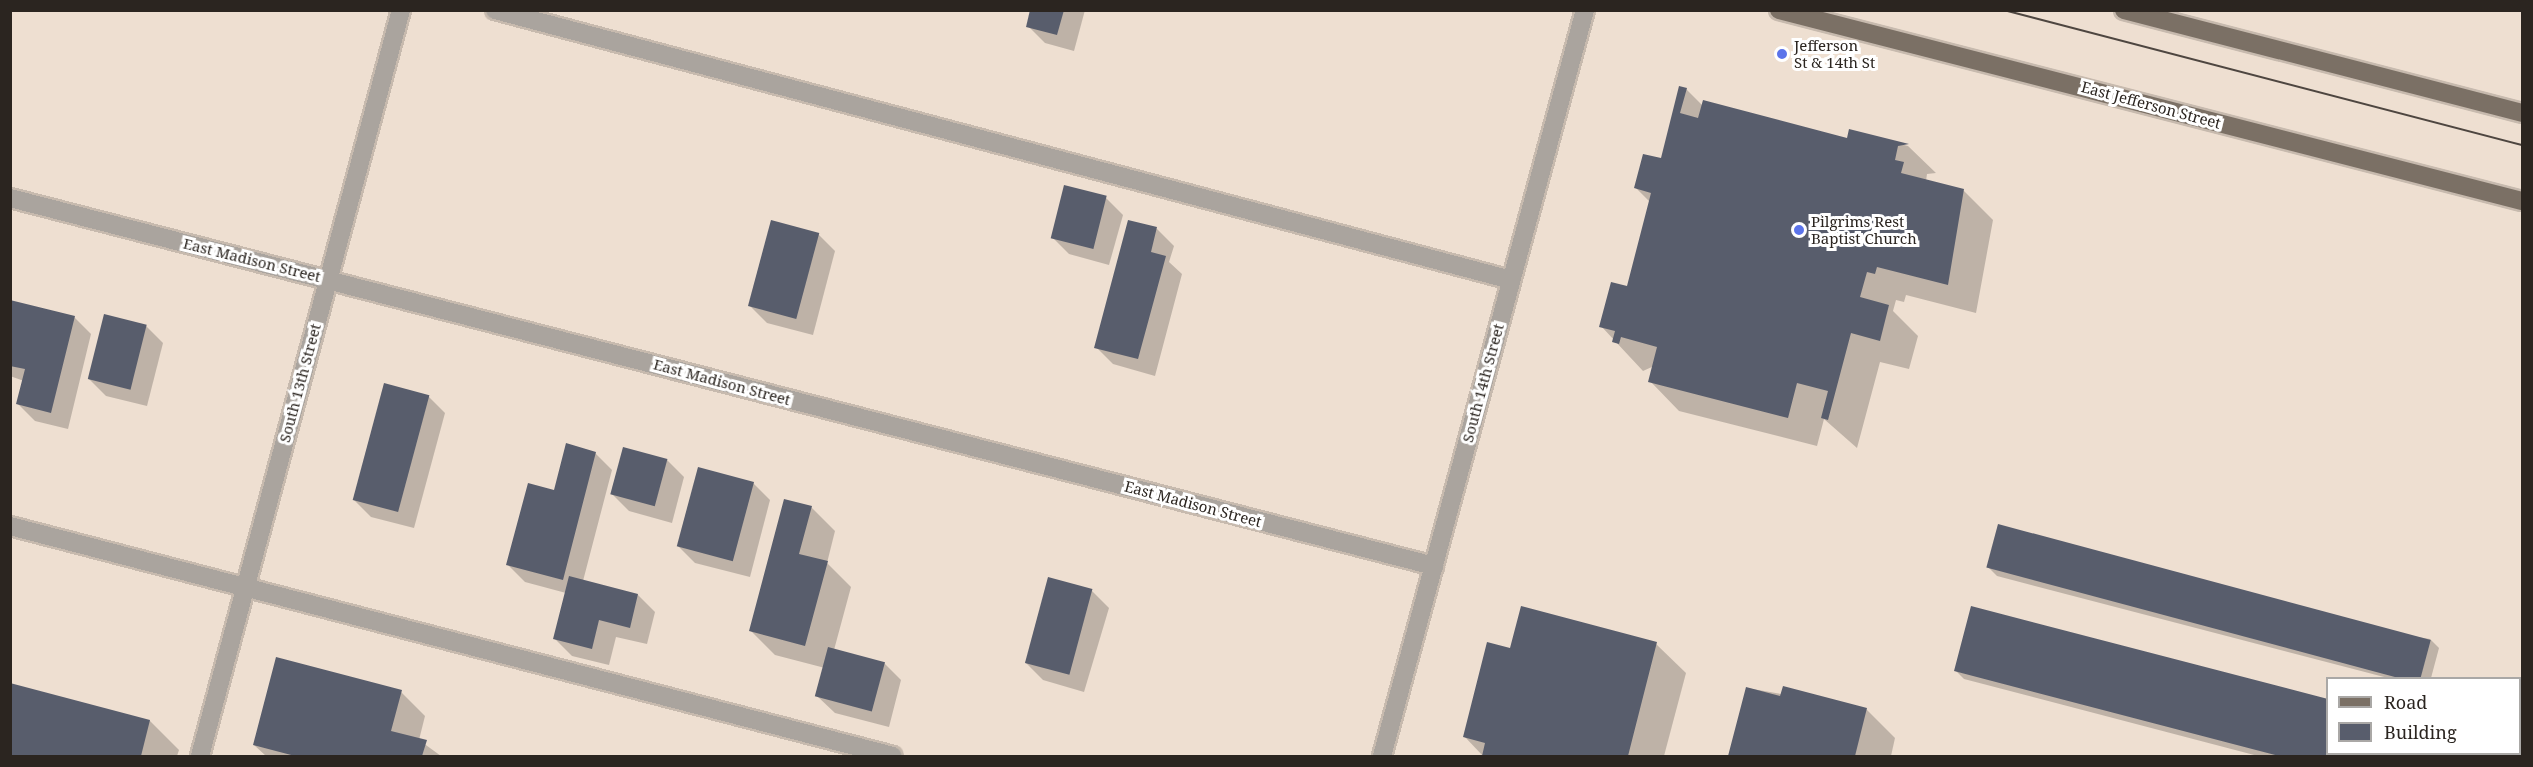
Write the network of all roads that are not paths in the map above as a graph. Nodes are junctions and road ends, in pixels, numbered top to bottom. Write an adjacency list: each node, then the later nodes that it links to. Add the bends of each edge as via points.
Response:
1 (401, 10): 9 (street, South 13th Street)
2 (495, 10): 10 (street)
3 (1585, 10): 10 (street, South 14th Street)
4 (1779, 10): 8 (main road, East Jefferson Street)
5 (2124, 10): 6 (main road)
6 (2523, 113)
7 (10, 198): 9 (street, East Madison Street)
8 (2523, 201)
9 (328, 279): 12 (street, East Madison Street); 13 (street, South 13th Street)
10 (1511, 280): 12 (street, South 14th Street)
11 (10, 526): 13 (street)
12 (1434, 566): 16 (street, South 14th Street)
13 (246, 586): 14 (street, South 13th Street); 15 (street)
14 (200, 756)
15 (893, 756)
16 (1382, 756)

